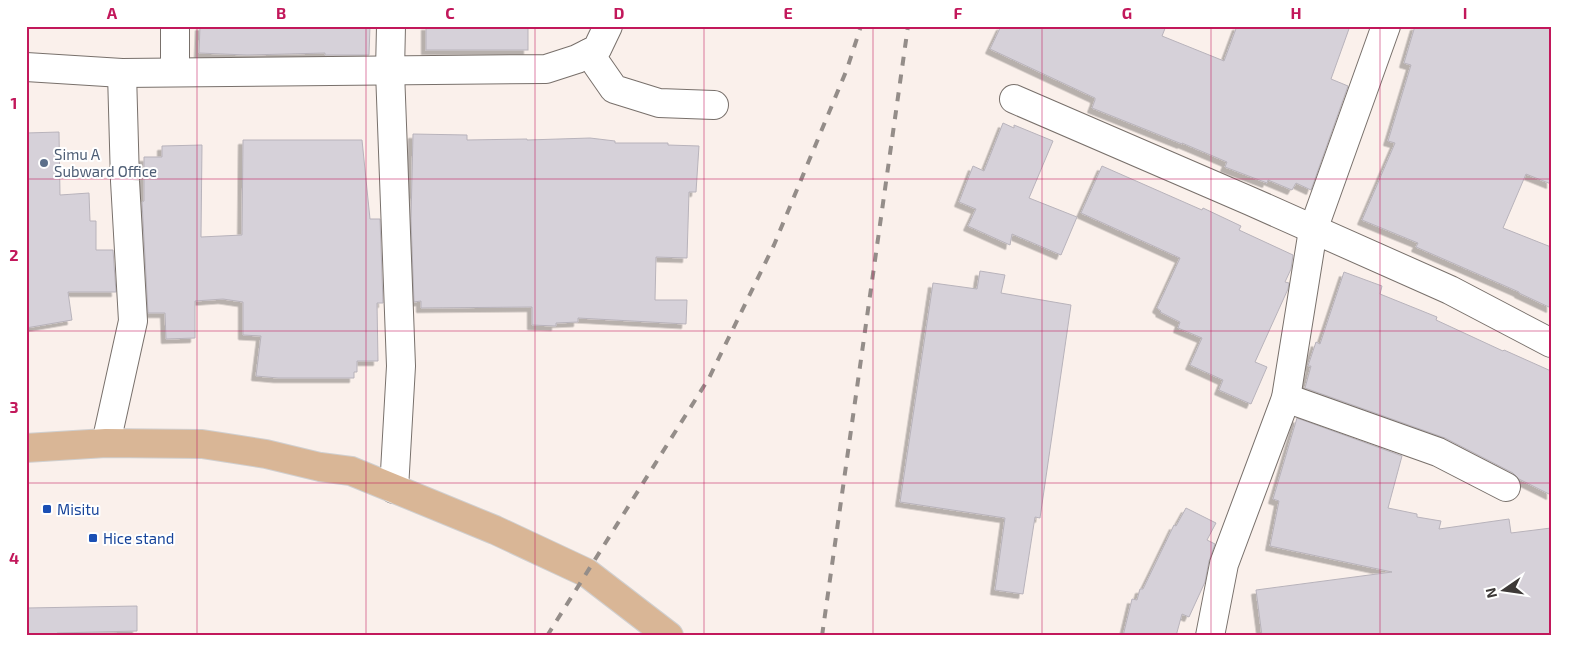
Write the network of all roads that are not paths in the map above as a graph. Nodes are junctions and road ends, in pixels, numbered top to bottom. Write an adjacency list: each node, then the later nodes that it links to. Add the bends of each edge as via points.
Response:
1 (175, 26): 8 (street)
2 (390, 26): 7 (street)
3 (608, 26): 5 (street, via 596,49)
4 (1386, 26): 12 (street)
5 (589, 53): 7 (street, via 546,69); 11 (street, via 614,89 659,103)
6 (26, 67): 9 (street)
7 (390, 71): 8 (street); 18 (street, via 401,366)
8 (175, 72): 9 (street)
9 (122, 73): 15 (street, via 133,321)
10 (1014, 99): 12 (street)
11 (714, 104)
12 (1313, 230): 13 (street, via 1450,290); 14 (street)
13 (1551, 343)
14 (1286, 398): 17 (street, via 1438,452); 20 (street, via 1224,564)
15 (106, 443): 16 (main road); 18 (main road, via 202,444 266,454 351,471)
16 (26, 448)
17 (1506, 487)
18 (394, 489): 19 (main road, via 495,530 587,573)
19 (669, 636)
20 (1210, 636)

